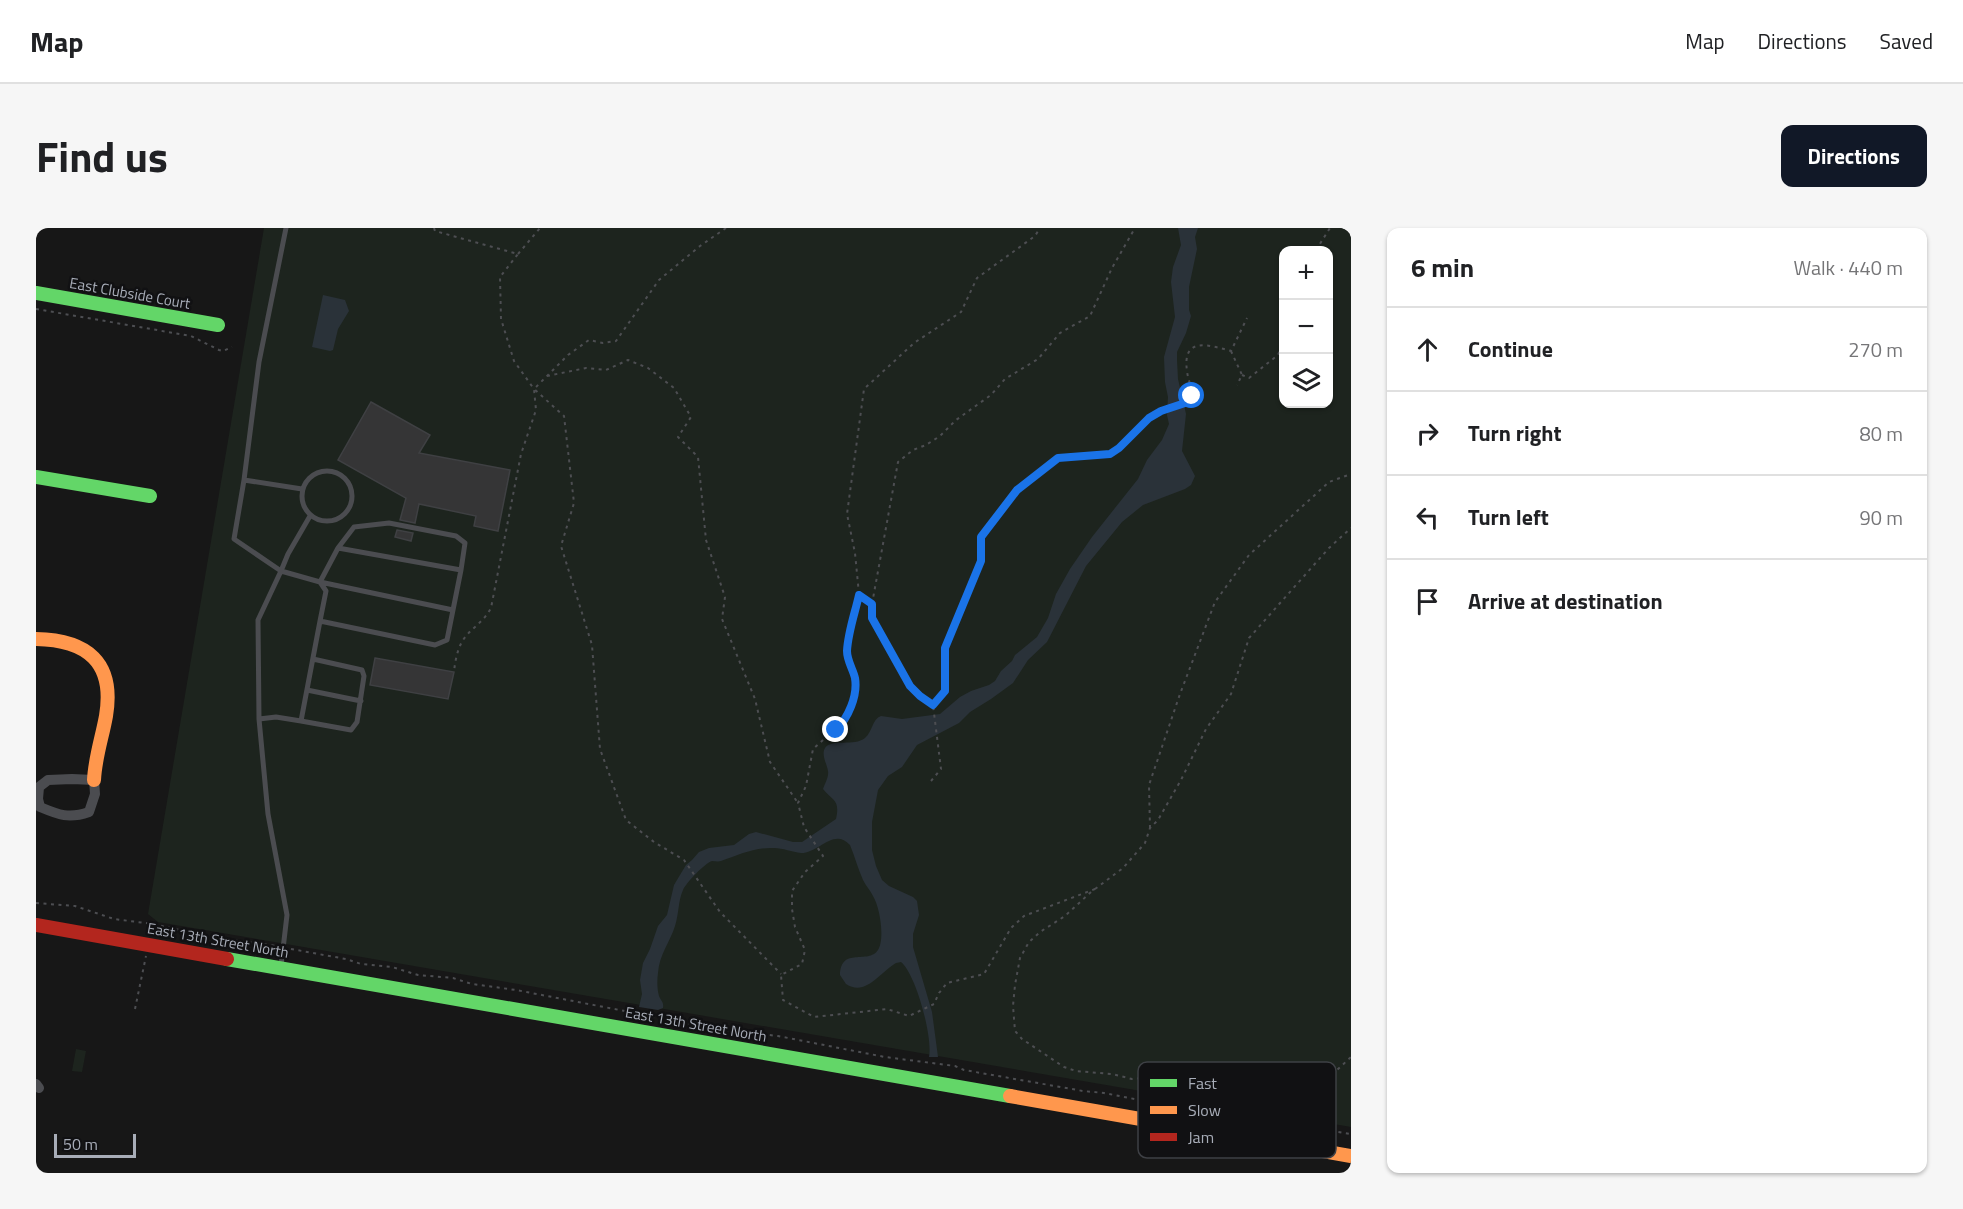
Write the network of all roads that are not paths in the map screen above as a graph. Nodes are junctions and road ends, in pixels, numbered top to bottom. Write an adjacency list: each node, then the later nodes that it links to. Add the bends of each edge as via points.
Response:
1 (286, 228): 5 (lane, via 259,362)
2 (36, 293): 3 (main road, East Clubside Court)
3 (218, 325)
4 (36, 477): 7 (main road)
5 (244, 480): 6 (lane); 11 (lane, via 234,539)
6 (302, 489): 8 (lane, via 302,501); 8 (lane, via 308,478 323,471 339,474 350,486 351,503 342,516 326,521)
7 (150, 496)
8 (310, 516): 11 (lane)
9 (338, 548): 10 (lane); 10 (lane, via 354,527 389,523 456,536 465,543); 12 (lane)
10 (461, 570): 13 (lane)
11 (281, 571): 12 (lane); 19 (lane, via 258,620)
12 (320, 582): 13 (lane); 14 (lane, via 326,591)
13 (453, 610): 14 (lane, via 447,640 435,645)
14 (320, 621): 16 (lane)
15 (36, 639): 21 (main road, via 51,638 79,645 92,655 107,677 107,714)
16 (313, 659): 17 (lane); 18 (lane, via 362,670)
17 (307, 690): 18 (lane); 20 (lane)
18 (361, 701): 20 (lane, via 357,722 351,730)
19 (259, 719): 20 (lane); 23 (lane, via 268,814 287,915)
20 (301, 721)
21 (94, 780): 21 (street, via 48,780 39,787 40,807 75,817 89,812)
22 (36, 925): 23 (main road, East 13th Street North)
23 (281, 968): 24 (main road, East 13th Street North)
24 (1138, 1119)
25 (1336, 1153): 26 (main road, East 13th Street North)
26 (1351, 1156)

